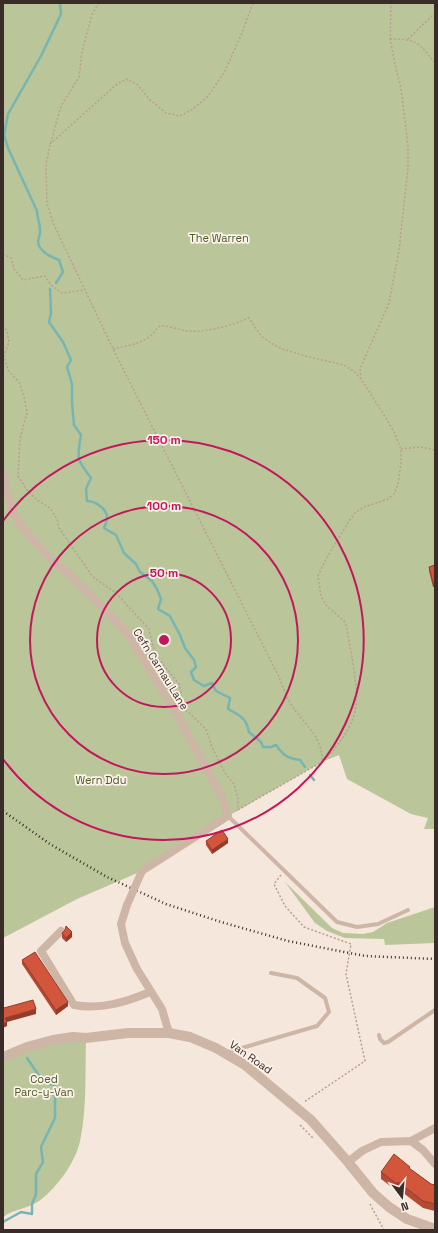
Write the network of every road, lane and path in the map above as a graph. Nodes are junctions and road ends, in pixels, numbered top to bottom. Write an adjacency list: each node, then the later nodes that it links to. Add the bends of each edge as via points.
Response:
1 (99, 3): 8 (path, via 92,14 82,52 79,77 61,106)
2 (253, 3): 8 (path, via 225,72 208,96 193,109 180,116 166,113 137,84 126,79)
3 (391, 3): 5 (path)
4 (435, 13): 6 (path)
5 (390, 39): 6 (path); 13 (path, via 401,88 408,168 399,250 389,304 360,370)
6 (408, 39): 7 (path, via 416,42)
7 (435, 63)
8 (50, 145): 10 (path, via 46,164 47,203 53,222)
9 (3, 254): 10 (path, via 11,258 14,269 23,280 45,276 51,285 62,293)
10 (85, 290): 12 (path)
11 (3, 325): 18 (path, via 9,342 4,356 8,370 19,382 27,413 20,438 18,476 37,500 50,508 57,518 59,528 92,577 114,592 149,629 158,658 179,684 184,708 206,729 225,773 234,784)
12 (113, 349): 13 (path, via 143,341 160,326 190,332 238,323 248,318 261,336 282,349 344,365); 17 (path, via 292,707 313,732 322,749)
13 (361, 379): 14 (path, via 394,432)
14 (401, 449): 15 (path, via 420,447); 17 (path, via 398,484 394,494 355,513 318,576 321,596 326,605 344,621 347,628 357,694 355,711 348,727 333,751)
15 (435, 450)
16 (3, 473): 19 (street, Cefn Carnau Lane, via 10,504 24,530 129,636 197,749 222,797)
17 (322, 762): 18 (path)
18 (238, 810): 19 (path)
19 (228, 816): 20 (lane); 24 (street, bridge, via 142,871 121,924 137,969)
20 (285, 871): 21 (lane, via 337,922 357,927 378,924); 30 (path, via 274,884 285,906 304,927 351,944 346,974 365,1061)
21 (408, 910)
22 (61, 931): 24 (street, via 41,951 74,1004 103,1006 132,1000)
23 (271, 973): 28 (lane, via 298,978 326,998 329,1012 317,1026)
24 (150, 992): 26 (street, via 162,1009)
25 (435, 1010): 27 (lane, via 388,1042 384,1043)
26 (169, 1033): 28 (street, Van Road, via 190,1037); 29 (street, Van Road, via 73,1037 53,1040)
27 (379, 1035)
28 (225, 1053): 30 (street, Van Road, via 245,1065)
29 (3, 1057)
30 (296, 1107): 35 (street, Van Road)
31 (298, 1122): 33 (path)
32 (435, 1128): 34 (street)
33 (314, 1138)
34 (411, 1142): 35 (street, via 381,1142 362,1151); 36 (street, via 423,1150)
35 (348, 1162): 38 (street, Van Road, via 373,1194 389,1207 407,1219)
36 (435, 1164)
37 (367, 1199): 39 (path)
38 (435, 1229)
39 (384, 1230)

